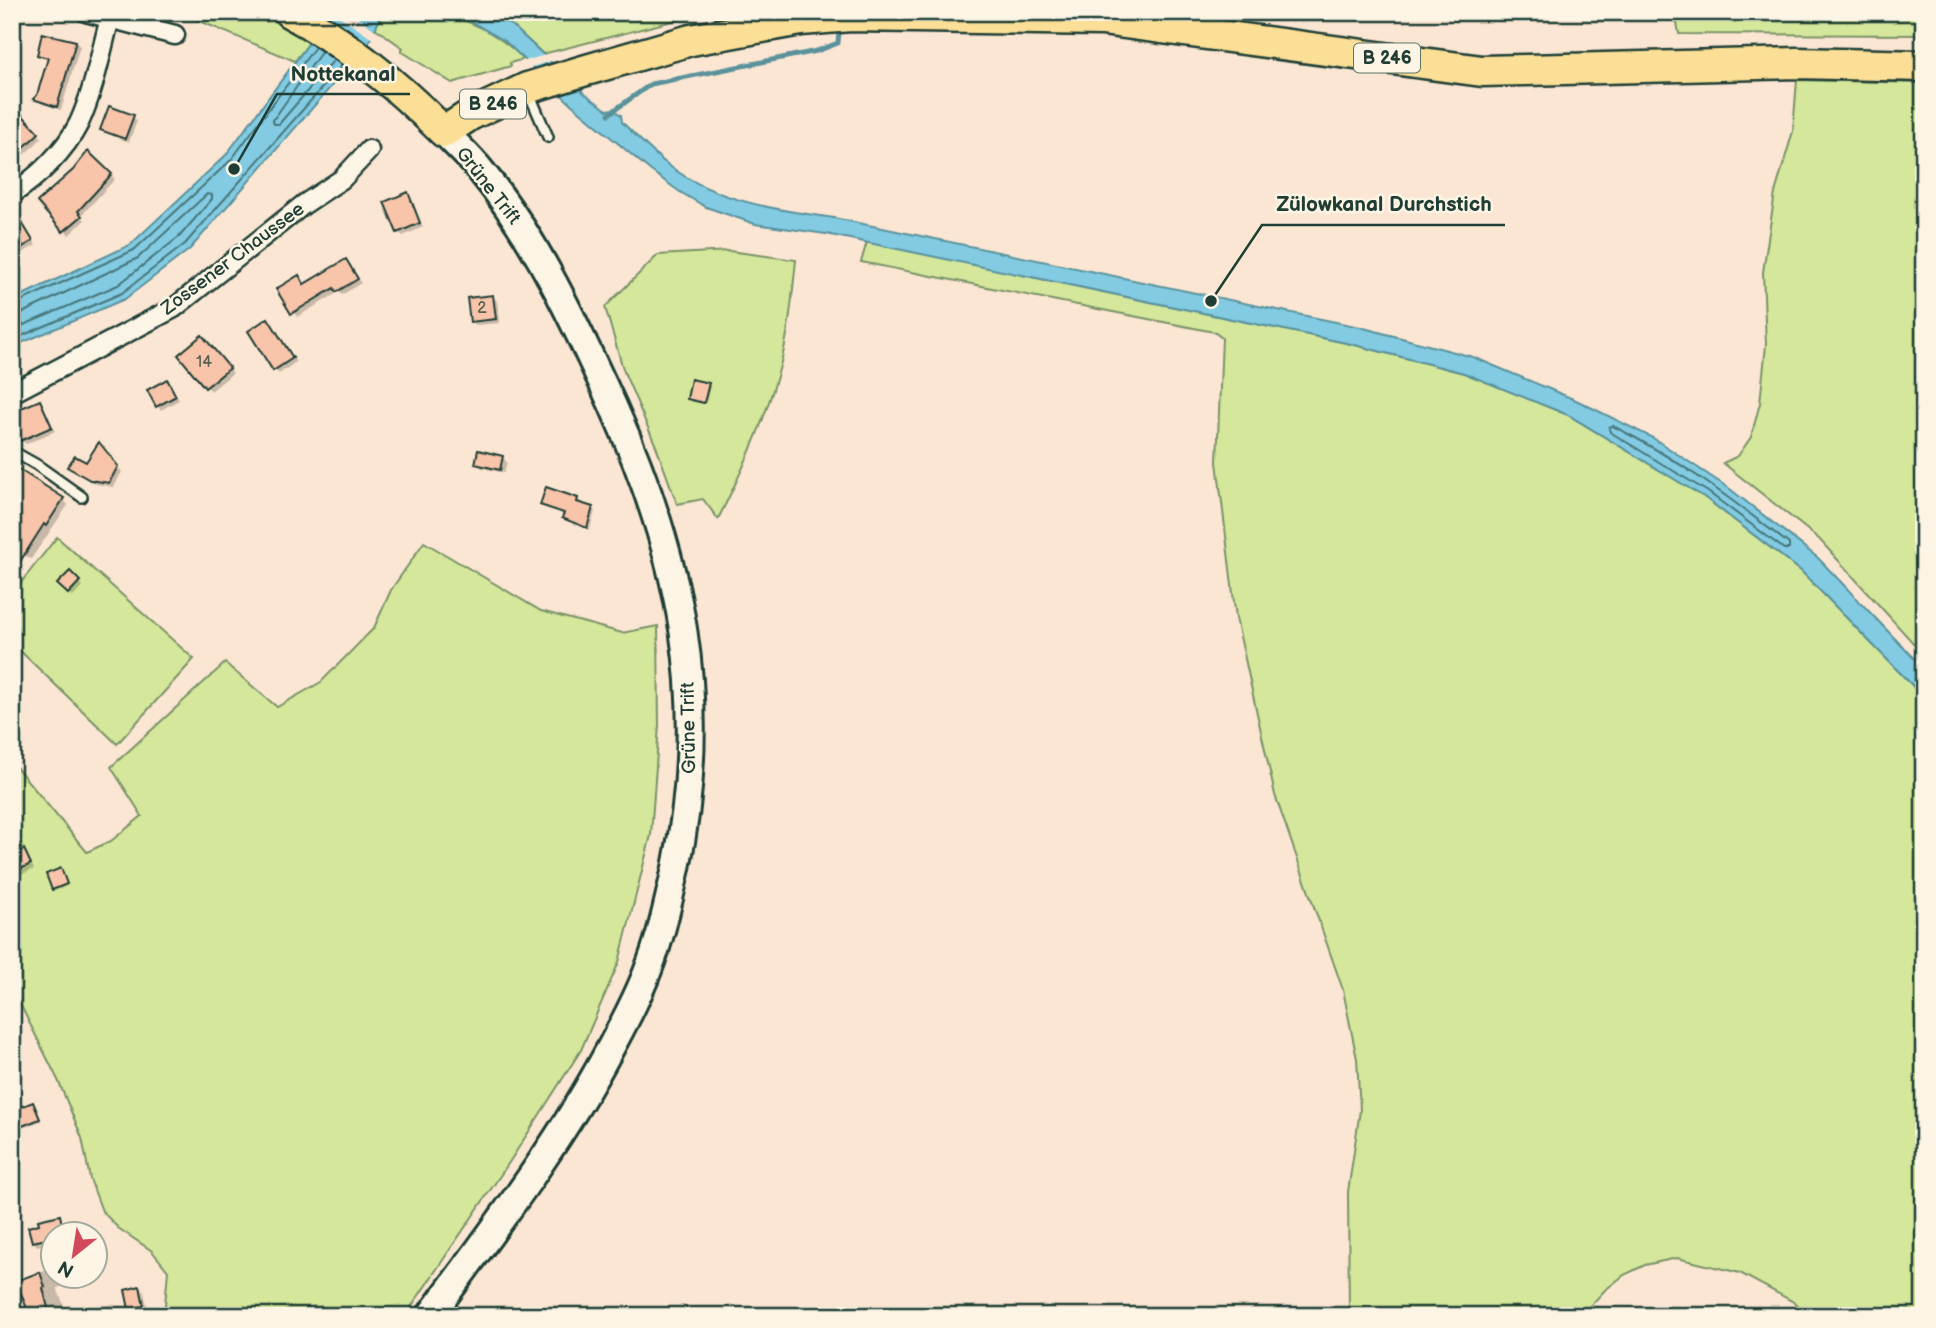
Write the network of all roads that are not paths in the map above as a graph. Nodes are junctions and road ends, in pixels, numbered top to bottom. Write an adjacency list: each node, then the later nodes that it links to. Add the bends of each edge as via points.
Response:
1 (86, 12): 4 (street)
2 (801, 16): 6 (main road, B 246, via 1102,20 1482,71 1797,63); 7 (main road, B 246, via 691,40)
3 (297, 17): 8 (main road, B 246, via 376,71)
4 (110, 18): 5 (street); 11 (street, via 78,124 50,162)
5 (175, 35)
6 (1924, 66)
7 (536, 85): 8 (main road, B 246); 9 (lane)
8 (444, 132): 15 (main road, Grüne Trift, via 481,170 523,231 625,432 659,525 678,596 689,671 692,741 680,848 648,971 587,1092)
9 (548, 137)
10 (369, 149): 12 (street, Zossener Chaussee, via 342,179 174,308)
11 (12, 194)
12 (12, 393)
13 (12, 451): 14 (lane)
14 (82, 497)
15 (430, 1316)

